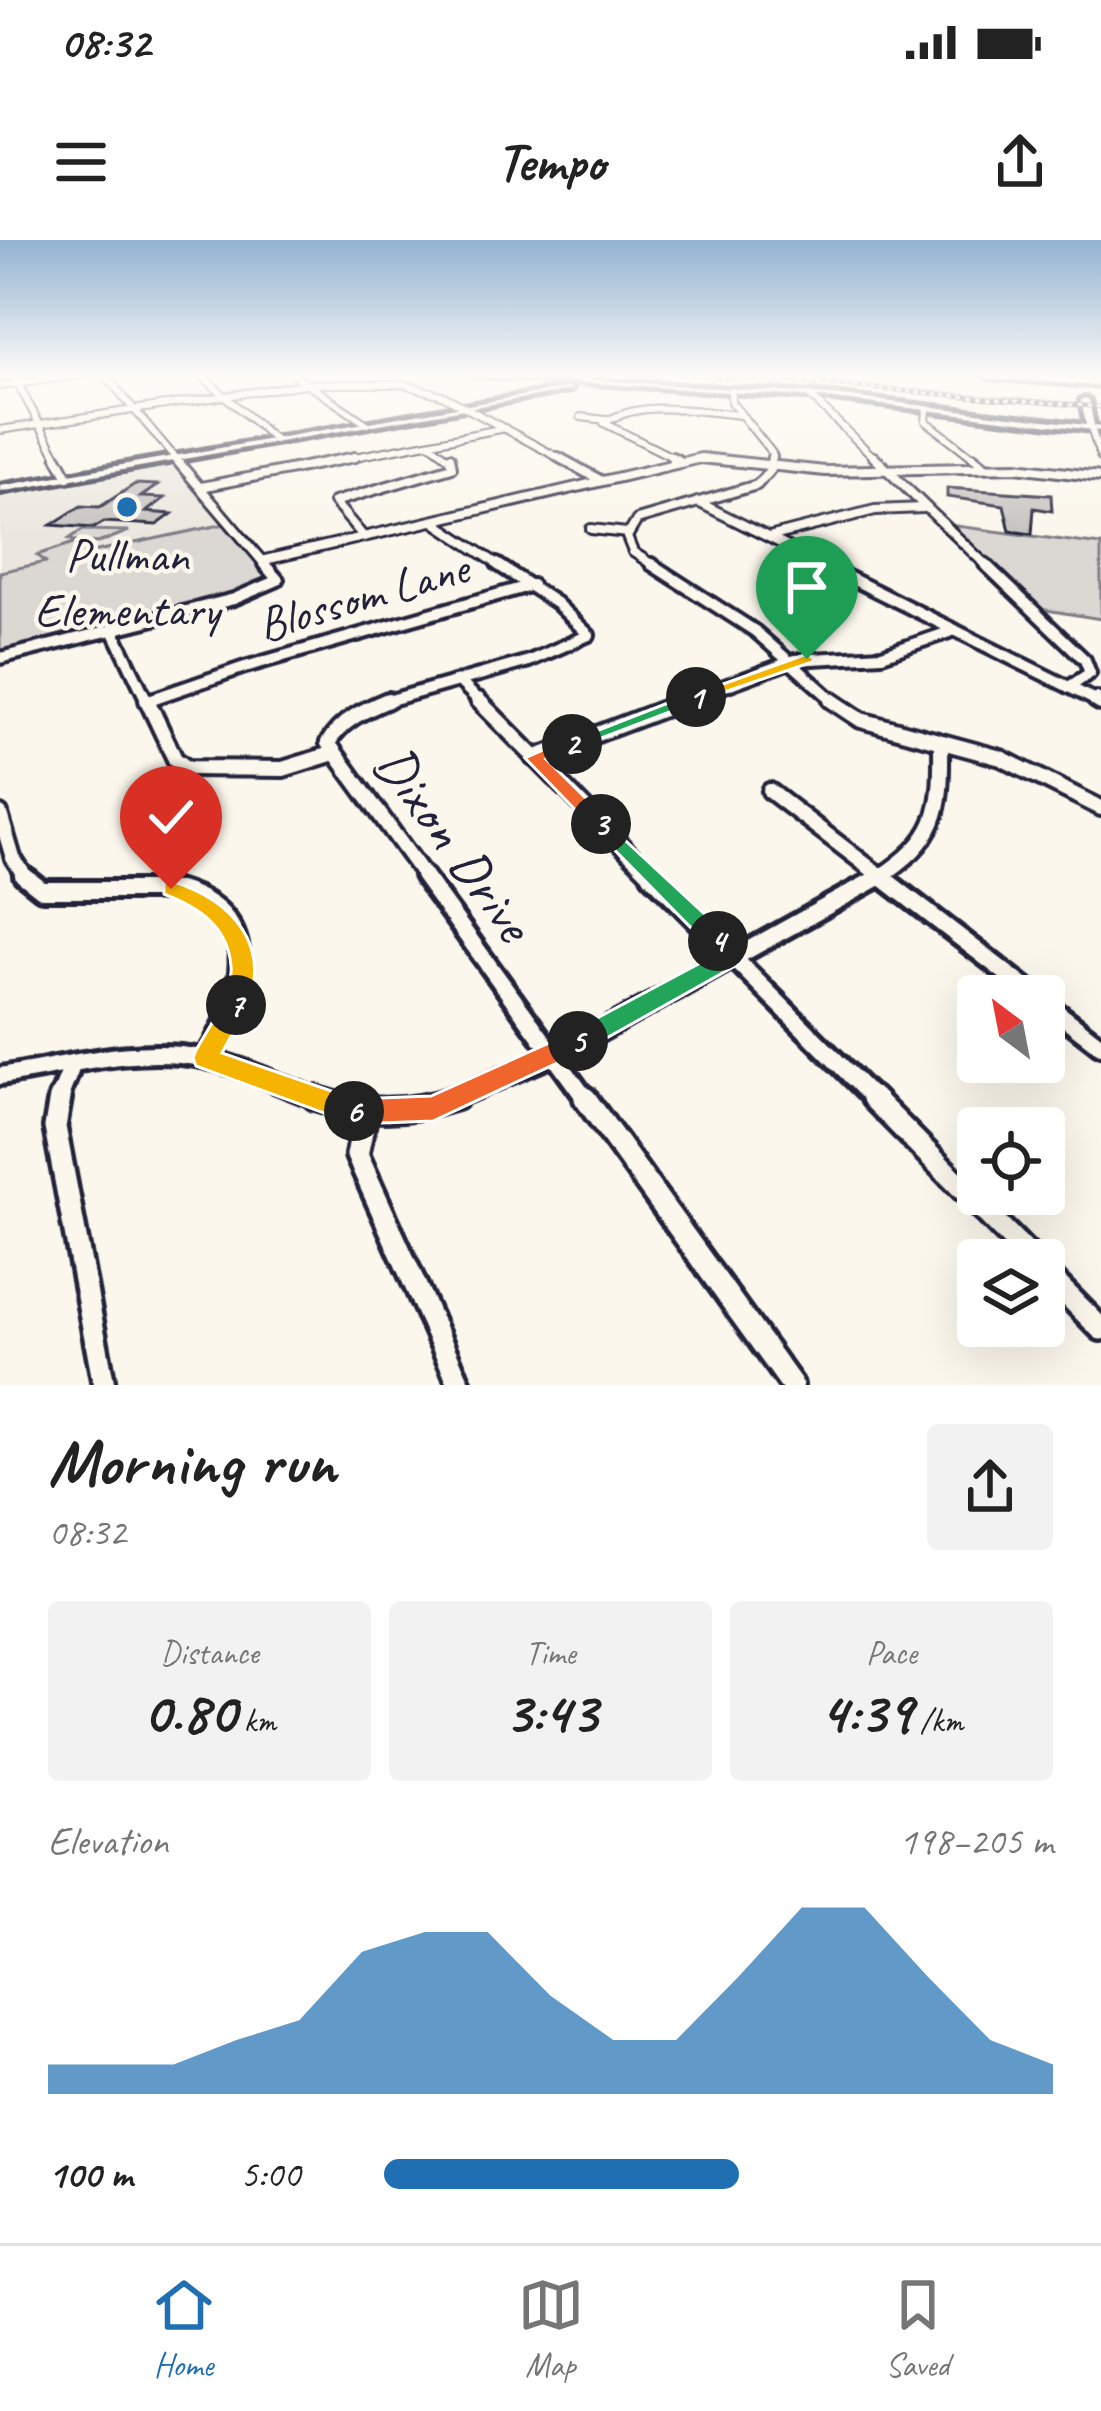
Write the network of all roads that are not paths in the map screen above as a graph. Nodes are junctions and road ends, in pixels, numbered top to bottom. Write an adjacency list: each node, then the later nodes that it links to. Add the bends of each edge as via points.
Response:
1 (42, 428): 20 (street)
2 (151, 428): 14 (street)
3 (262, 428): 12 (street)
4 (342, 428): 12 (street)
5 (503, 428): 13 (street)
6 (505, 428): 22 (street)
7 (613, 428): 16 (street)
8 (751, 428): 17 (street)
9 (843, 428): 19 (street)
10 (936, 428): 18 (street)
11 (1096, 428): 15 (street)
12 (275, 440): 14 (street)
13 (429, 442): 23 (street); 30 (street, via 452,467 334,502)
14 (177, 458): 20 (street); 23 (street)
15 (1101, 459)
16 (682, 462): 17 (street); 22 (street)
17 (772, 465): 19 (street); 25 (street, via 757,485)
18 (986, 467): 19 (street); 21 (street)
19 (884, 470): 26 (street)
20 (68, 477): 24 (street)
21 (1101, 477)
22 (600, 480): 27 (street)
23 (201, 487): 32 (street)
24 (0, 489)
25 (698, 502): 29 (street, via 637,520); 31 (street)
26 (923, 508): 31 (street, via 875,510); 39 (street, via 1085,660 1090,674)
27 (433, 520): 30 (street); 33 (street, Dixon Drive)
28 (591, 530): 29 (street)
29 (628, 533): 37 (street, via 630,548 653,568)
30 (363, 536): 32 (street)
31 (770, 537): 35 (street)
32 (265, 560): 34 (street, via 278,580 268,587)
33 (532, 585): 38 (street, Dixon Drive, via 589,634); 40 (street, Blossom Lane)
34 (113, 630): 36 (street); 40 (street)
35 (955, 630): 37 (street, via 882,655); 39 (street)
36 (0, 658)
37 (790, 662): 42 (street, via 861,720); 44 (street)
38 (460, 682): 43 (street, Dixon Drive, via 354,714 330,734); 44 (street)
39 (1069, 687): 41 (street)
40 (146, 700): 43 (street, via 187,768 283,769)
41 (1101, 703)
42 (940, 745): 46 (street, via 1001,758); 48 (street, via 932,832)
43 (334, 753): 53 (street, Dixon Drive)
44 (534, 758): 49 (street)
45 (770, 791): 48 (street)
46 (1101, 808)
47 (0, 814): 54 (street, via 15,865 31,885 184,891 229,926 243,966 235,1009)
48 (880, 875): 49 (street); 50 (street)
49 (734, 956): 53 (street); 58 (street)
50 (1009, 975)
51 (1065, 1018): 52 (street)
52 (1101, 1046)
53 (551, 1055): 57 (street, via 433,1108); 63 (street, Dixon Drive)
54 (206, 1058): 55 (street); 57 (street)
55 (72, 1066): 56 (street); 61 (street, via 55,1127)
56 (0, 1076)
57 (366, 1112): 62 (street, via 357,1155)
58 (1012, 1239)
59 (1065, 1292): 60 (street)
60 (1101, 1329)
61 (104, 1385)
62 (460, 1385)
63 (792, 1385)

